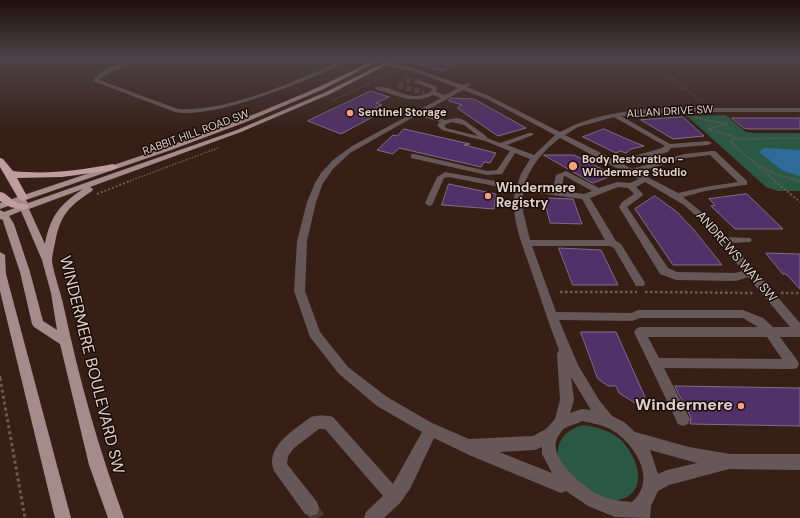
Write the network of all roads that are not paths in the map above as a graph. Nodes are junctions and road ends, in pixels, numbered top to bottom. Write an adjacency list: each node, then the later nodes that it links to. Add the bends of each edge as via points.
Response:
1 (102, 83): 2 (street, via 177,111 191,112 208,110)
2 (295, 83)
3 (329, 83): 29 (main road, RABBIT HILL ROAD SW, via 274,108)
4 (342, 83): 11 (main road)
5 (347, 83): 11 (main road, RABBIT HILL ROAD SW)
6 (422, 83): 12 (street, via 435,88)
7 (460, 83): 9 (street)
8 (461, 83): 9 (street)
9 (466, 85): 13 (street); 19 (street, ANDREWS WAY SW)
10 (377, 88): 12 (street, via 414,99 423,98)
11 (328, 93): 32 (main road, RABBIT HILL ROAD SW, via 238,131)
12 (429, 93): 13 (street)
13 (445, 97): 15 (street)
14 (800, 110): 16 (street, ALLAN DRIVE SW, via 656,110)
15 (416, 113): 17 (street); 64 (street, via 349,150 323,176 311,203 298,265 298,287 315,333 334,361 364,389)
16 (615, 115): 19 (street, ALLAN DRIVE SW); 23 (street)
17 (445, 122): 20 (street, via 454,119 462,121); 20 (street, via 440,125 444,130)
18 (531, 134): 22 (street)
19 (558, 135): 26 (street, ALLAN DRIVE SW); 28 (street, ANDREWS WAY SW)
20 (487, 140): 22 (street)
21 (708, 143): 23 (street)
22 (500, 145): 24 (street)
23 (669, 146): 28 (street, via 665,150)
24 (514, 150): 25 (street, via 499,172 487,173); 26 (street)
25 (414, 156)
26 (534, 158): 35 (street, ALLAN DRIVE SW)
27 (0, 161): 31 (highway)
28 (616, 164): 30 (street, ANDREWS WAY SW)
29 (113, 167): 31 (highway, via 43,177); 41 (main road, RABBIT HILL ROAD SW)
30 (631, 172): 33 (street, ANDREWS WAY SW); 39 (street, via 684,156 712,153 744,184)
31 (10, 174): 41 (highway)
32 (105, 179): 41 (main road, RABBIT HILL ROAD SW); 49 (main road, via 62,209 53,223)
33 (645, 179): 34 (street); 39 (street, ANDREWS WAY SW)
34 (631, 186): 36 (street, via 617,184); 50 (street, via 639,194 624,204 624,207 664,271 676,276 736,277)
35 (520, 188): 37 (street); 42 (street, via 448,174 441,177); 47 (street, ALLAN DRIVE SW, via 518,202)
36 (600, 192): 37 (street, via 566,173 560,175); 40 (street)
37 (557, 193): 40 (street)
38 (0, 194): 43 (highway)
39 (676, 196): 44 (street, ANDREWS WAY SW, via 698,212)
40 (584, 197): 46 (street)
41 (24, 202): 43 (highway); 49 (main road, WINDERMERE BOULEVARD SW)
42 (429, 203)
43 (2, 210): 58 (main road, via 25,272 38,324)
44 (723, 240): 45 (street); 50 (street, ANDREWS WAY SW)
45 (747, 240)
46 (612, 242): 47 (street); 52 (street, via 618,246)
47 (527, 243): 53 (street, ALLAN DRIVE SW)
48 (0, 255): 51 (main road)
49 (47, 260): 58 (main road, WINDERMERE BOULEVARD SW)
50 (750, 272): 56 (street, ANDREWS WAY SW)
51 (1, 273): 75 (main road)
52 (640, 283)
53 (551, 316): 54 (street); 59 (street, ALLAN DRIVE SW)
54 (632, 317): 55 (street); 57 (street, via 638,314 743,314 756,318)
55 (640, 332): 57 (street); 60 (street)
56 (800, 332): 57 (street)
57 (770, 333): 60 (street, via 793,364)
58 (66, 342): 76 (main road, WINDERMERE BOULEVARD SW, via 97,465)
59 (562, 346): 61 (street, ALLAN DRIVE SW, via 588,396); 63 (street, ALLAN DRIVE SW, via 567,400)
60 (655, 363): 62 (street)
61 (607, 420): 63 (street, ALLAN DRIVE SW, via 582,415); 66 (street, ALLAN DRIVE SW)
62 (683, 420)
63 (561, 422): 65 (street, ALLAN DRIVE SW)
64 (430, 430): 67 (street); 72 (street, via 404,483)
65 (551, 434): 67 (street, via 535,443); 70 (street, via 548,445 549,458)
66 (631, 437): 68 (street, via 658,446); 71 (street, ALLAN DRIVE SW, via 648,461)
67 (468, 446): 70 (street)
68 (730, 462): 69 (street); 71 (street, via 667,478)
69 (800, 462)
70 (561, 486): 74 (street, via 583,507 592,510 621,515)
71 (652, 486): 74 (street)
72 (394, 497): 73 (street, via 328,422 316,422 289,443 281,453 279,466); 77 (street)
73 (311, 508)
74 (642, 511)
75 (63, 518)
76 (116, 518)
77 (372, 518)

